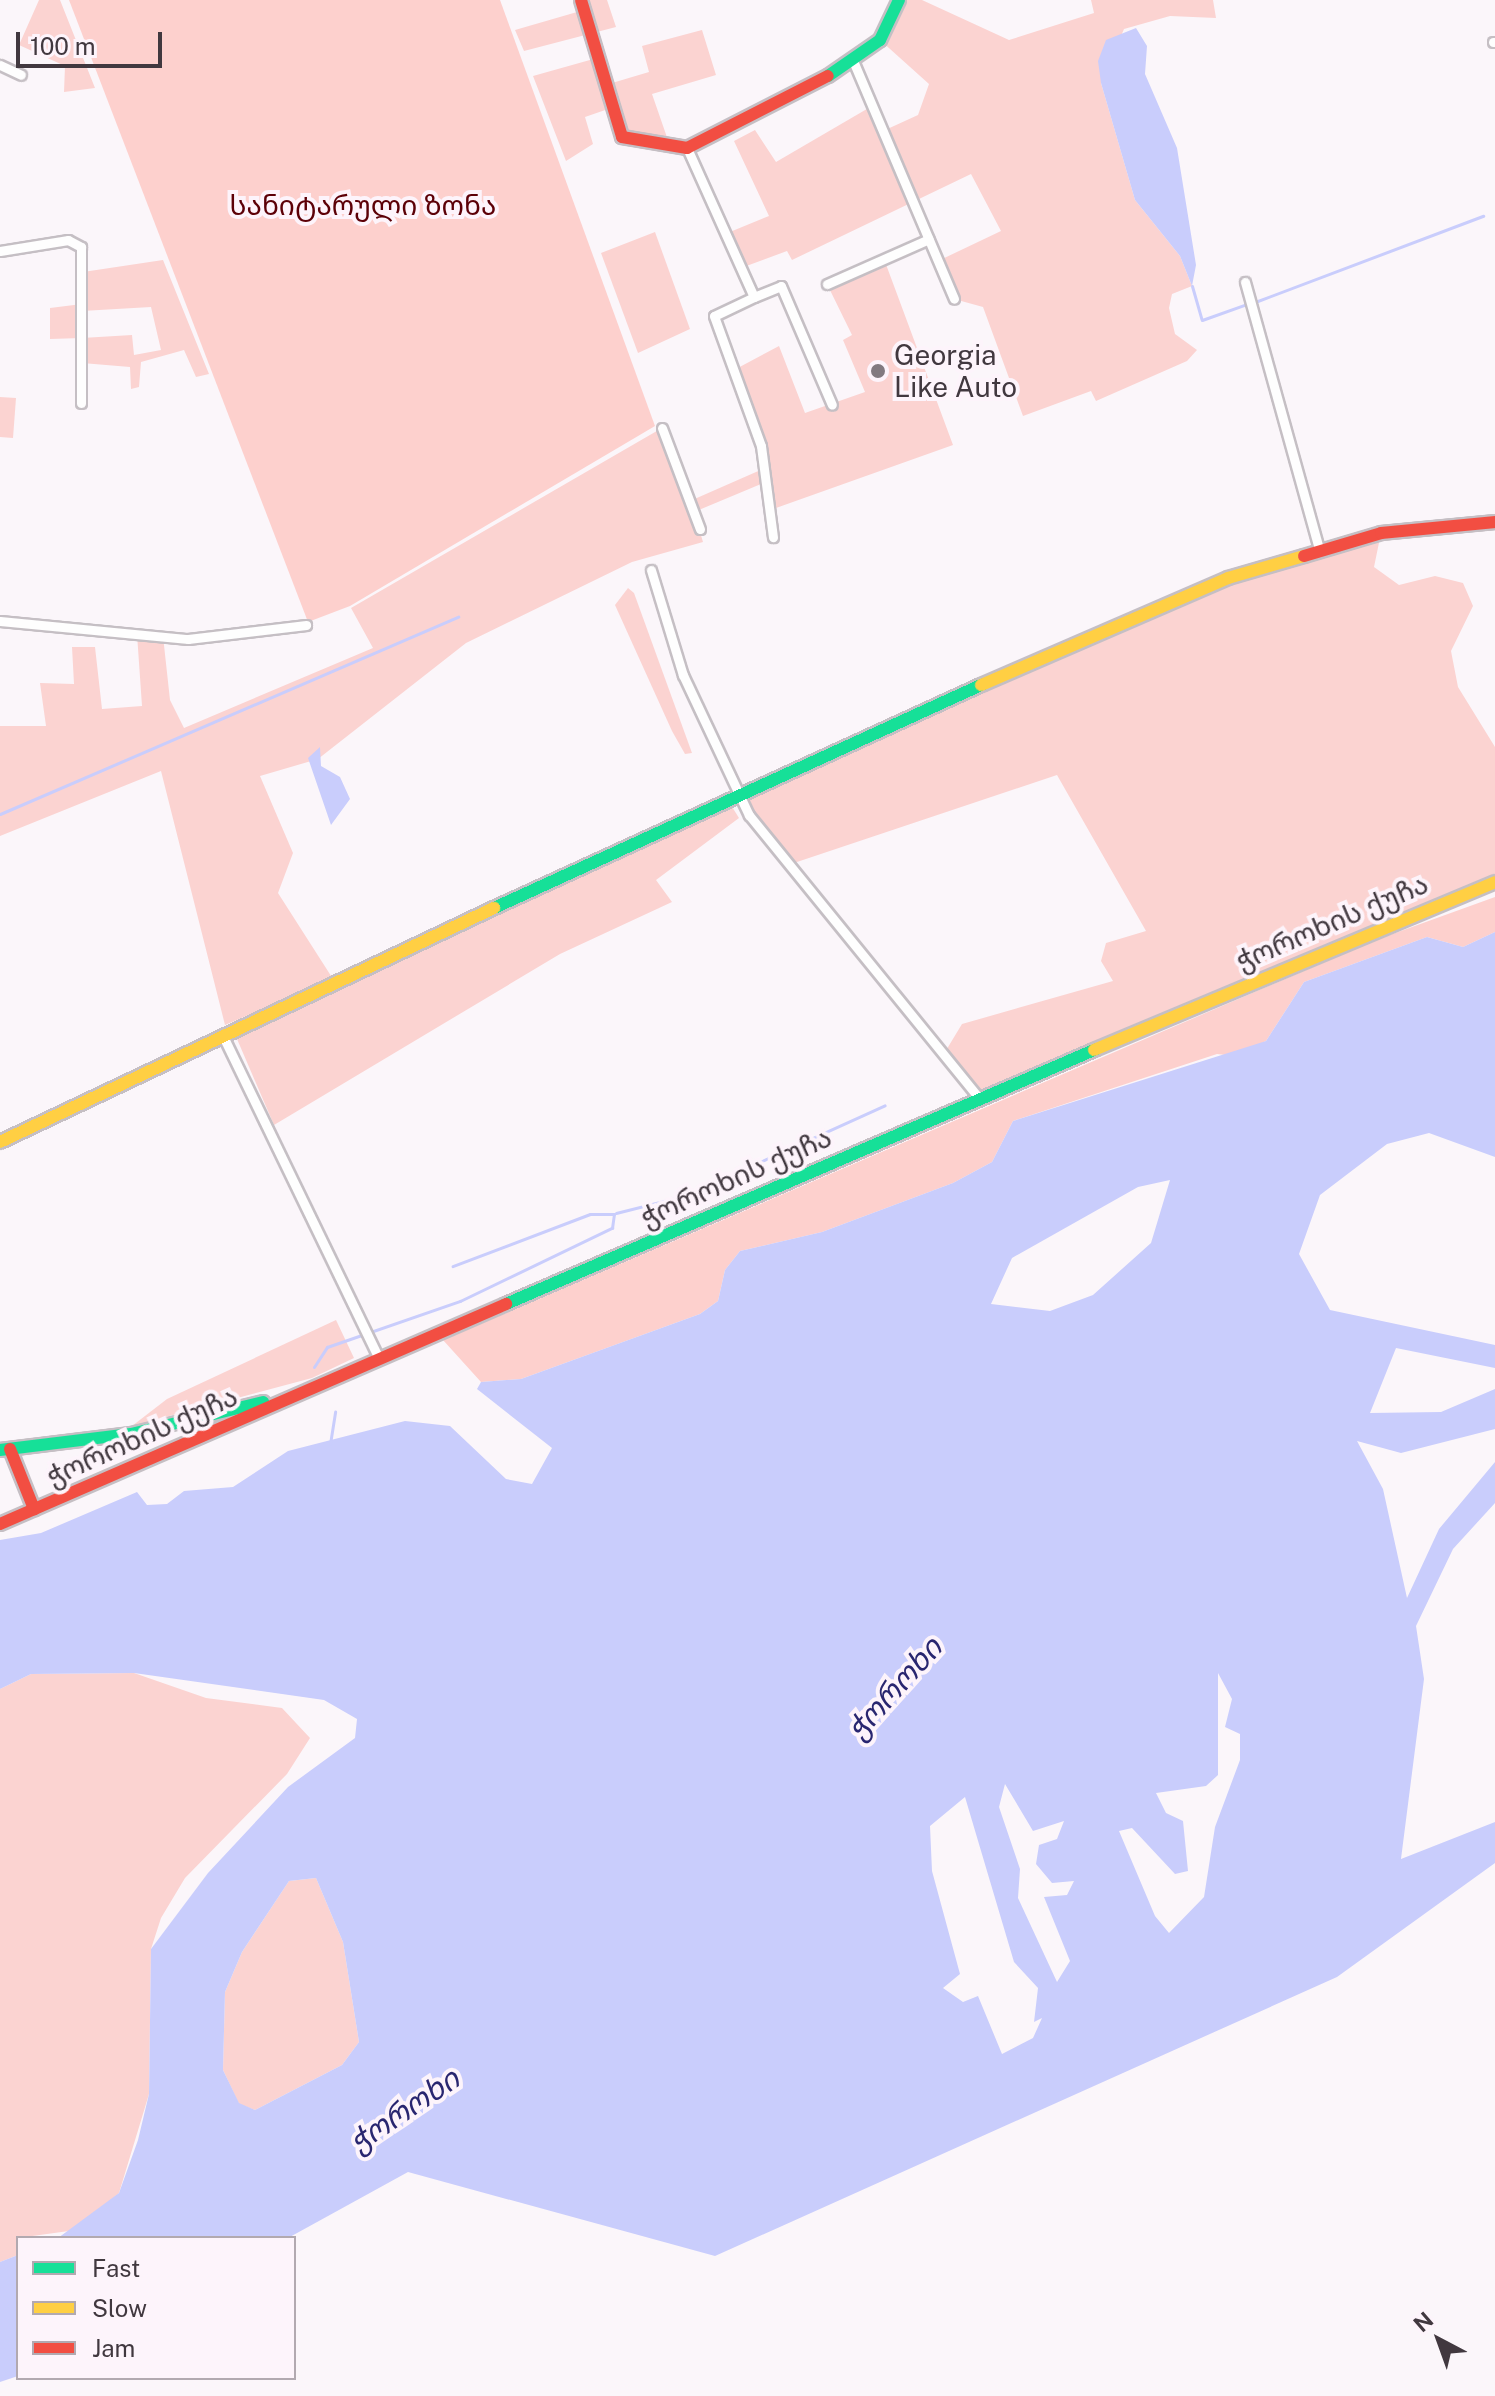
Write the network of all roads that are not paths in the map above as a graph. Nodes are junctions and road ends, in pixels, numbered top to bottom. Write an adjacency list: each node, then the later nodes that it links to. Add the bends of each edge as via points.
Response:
1 (581, 0): 6 (street, via 622,137)
2 (899, 0): 3 (street, via 880,40)
3 (854, 63): 6 (street); 7 (street)
4 (0, 65): 5 (street)
5 (21, 75)
6 (687, 148): 11 (street)
7 (929, 239): 10 (street); 12 (street)
8 (0, 251): 13 (street, via 68,240 81,247)
9 (1245, 282): 19 (street)
10 (827, 284)
11 (754, 297): 14 (street, via 781,286); 18 (street, via 714,316 761,446)
12 (954, 299)
13 (81, 403)
14 (832, 405)
15 (662, 428): 17 (street)
16 (1495, 522): 19 (street, via 1426,525)
17 (700, 529)
18 (773, 537)
19 (1319, 548): 23 (street, via 1228,578)
20 (651, 570): 23 (street, via 683,675)
21 (0, 621): 22 (street, via 188,639)
22 (306, 625)
23 (738, 792): 25 (street); 26 (street, via 785,866)
24 (1495, 882): 26 (street, ჭოროხის ქუჩა)
25 (223, 1036): 27 (street); 28 (street)
26 (979, 1098): 28 (street, ჭოროხის ქუჩა)
27 (0, 1142)
28 (379, 1359): 29 (street, ჭოროხის ქუჩა)
29 (320, 1385): 30 (street, via 131,1434); 31 (street, ჭოროხის ქუჩა)
30 (5, 1450): 31 (street)
31 (34, 1509): 32 (street, ჭოროხის ქუჩა)
32 (0, 1524)

